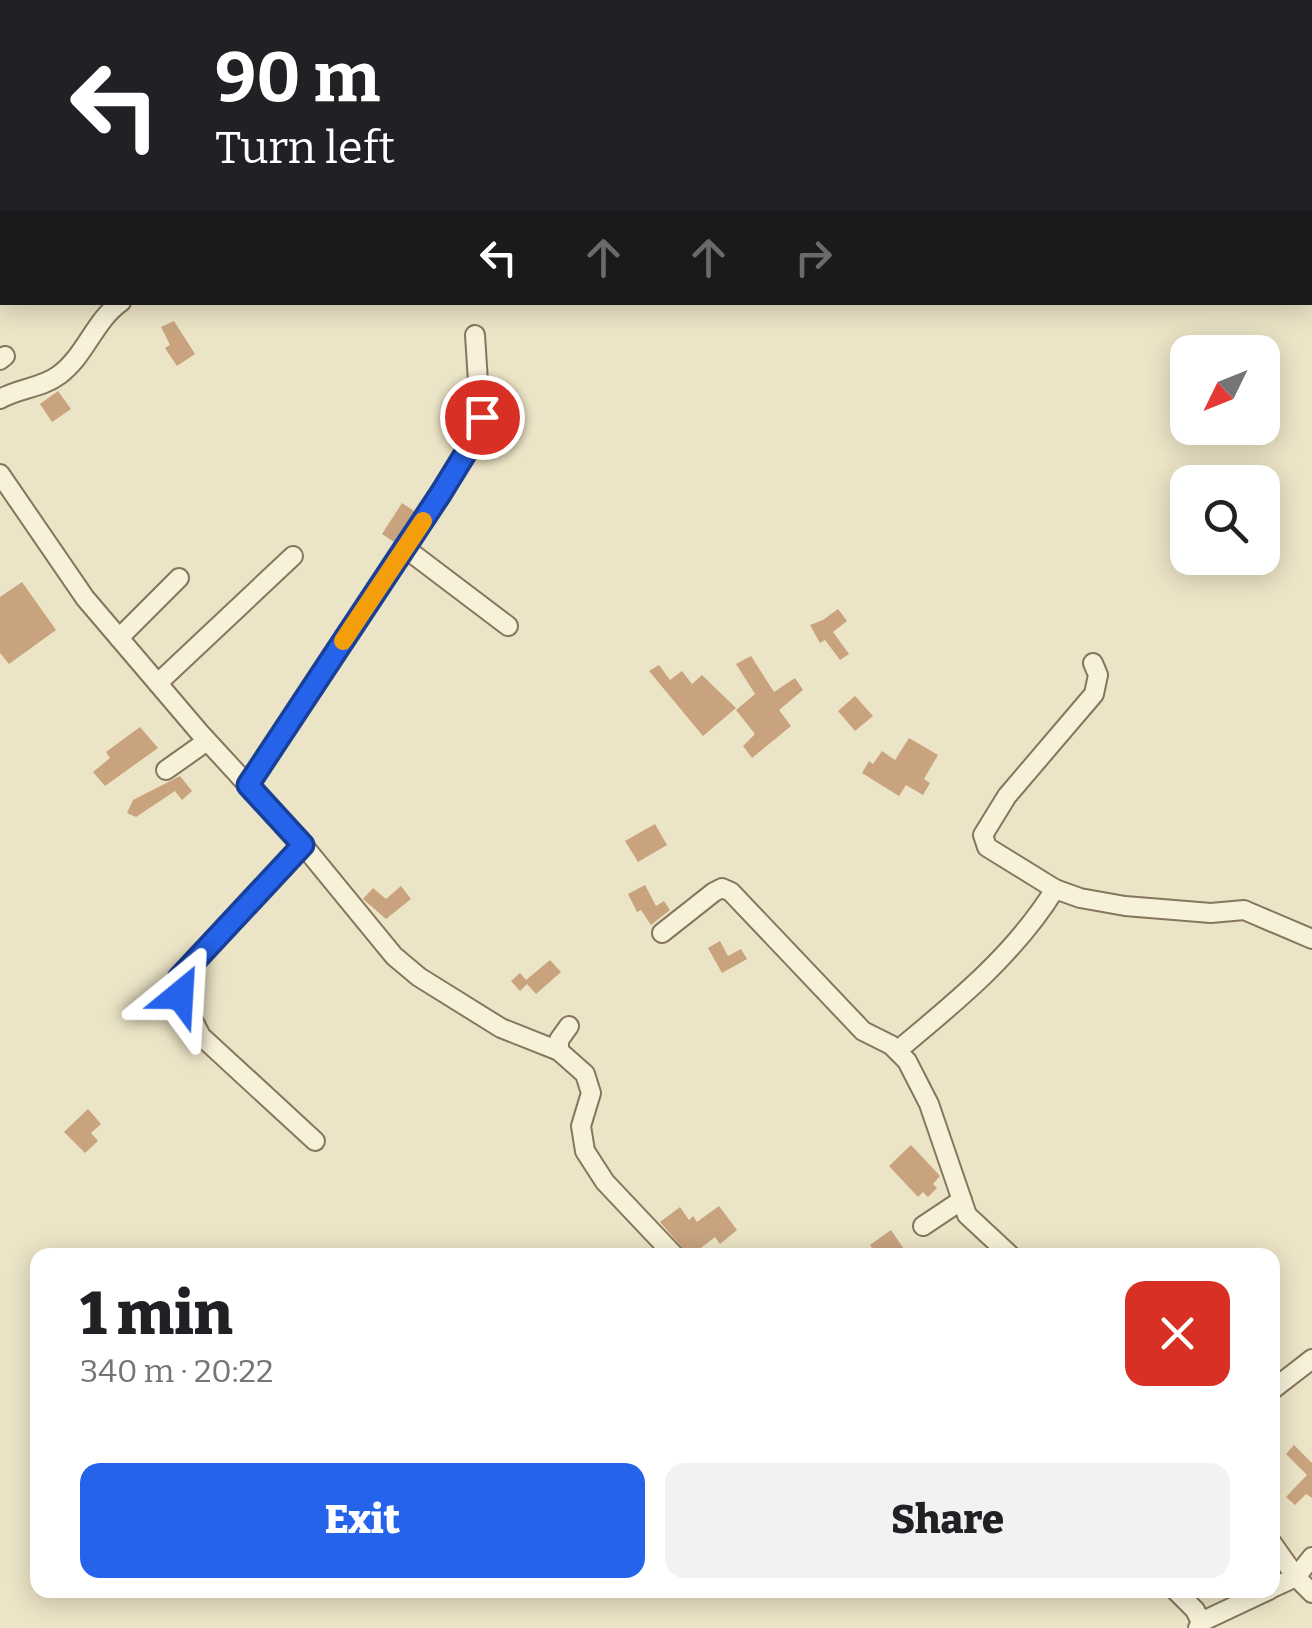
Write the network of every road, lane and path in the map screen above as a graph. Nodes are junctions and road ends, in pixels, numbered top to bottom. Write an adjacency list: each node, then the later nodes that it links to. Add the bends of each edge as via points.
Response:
1 (118, 305): 3 (street, via 56,378)
2 (475, 335): 5 (street, via 481,428)
3 (0, 399)
4 (0, 474): 9 (street)
5 (404, 548): 8 (street); 14 (street)
6 (293, 556): 11 (street)
7 (179, 578): 9 (street)
8 (508, 626)
9 (119, 638): 11 (street)
10 (1094, 663): 16 (street, via 1094,694 1007,796 984,835 987,847)
11 (158, 684): 12 (street)
12 (207, 741): 13 (street); 14 (street)
13 (166, 770)
14 (248, 785): 15 (street)
15 (303, 845): 21 (street, via 408,968 501,1028); 22 (street, via 179,978 180,995 201,1036)
16 (1056, 889): 18 (street, via 1125,906 1244,910); 20 (street, via 1000,960)
17 (662, 933): 20 (street, via 714,892 731,892 863,1030)
18 (1312, 940)
19 (569, 1026): 21 (street)
20 (898, 1050): 23 (street, via 929,1104)
21 (559, 1051): 25 (street, via 585,1074 591,1093 581,1126 584,1151)
22 (316, 1141)
23 (962, 1200): 24 (street); 26 (street)
24 (923, 1226)
25 (667, 1248)
26 (1002, 1248)
27 (1312, 1359): 28 (street)
28 (1280, 1384)
29 (1280, 1554): 31 (street)
30 (1312, 1558): 31 (street)
31 (1296, 1577): 32 (street); 33 (street)
32 (1280, 1585)
33 (1312, 1593)
34 (1183, 1598): 36 (street)
35 (1253, 1598): 36 (street)
36 (1200, 1625)

